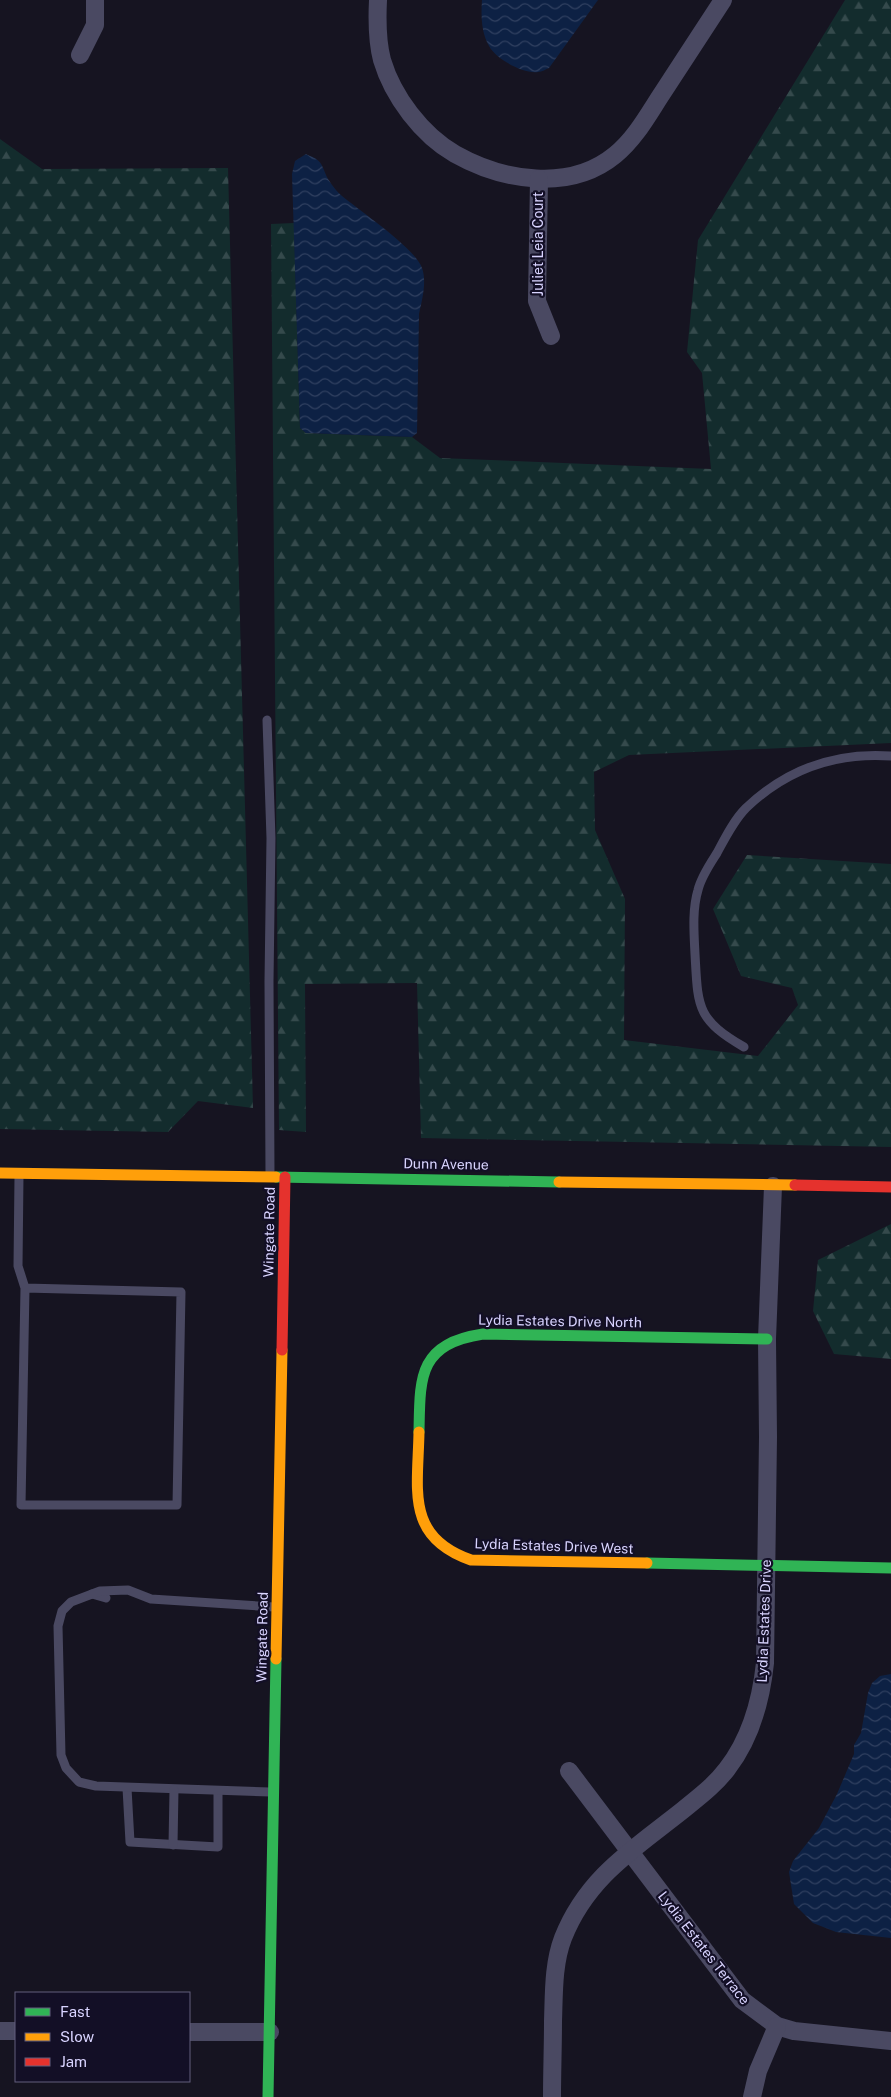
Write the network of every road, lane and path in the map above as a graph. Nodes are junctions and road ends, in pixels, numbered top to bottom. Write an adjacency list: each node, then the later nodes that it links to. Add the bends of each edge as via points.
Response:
1 (95, 0): 4 (street, via 95,25)
2 (378, 0): 5 (street, via 377,27 382,60 406,107 426,130 454,153 483,167)
3 (723, 0): 5 (street, via 636,134 615,155 588,170 564,178)
4 (80, 55)
5 (539, 179): 6 (street, Juliet Leia Court, via 537,300)
6 (551, 336)
7 (266, 720): 12 (lane, via 271,838 268,981)
8 (891, 756): 9 (lane, via 839,758 809,766 772,788 745,809 708,868 698,889 694,914 698,995 709,1022)
9 (744, 1048)
10 (0, 1173): 11 (street, Dunn Avenue)
11 (19, 1173): 12 (street, Dunn Avenue); 16 (lane, via 18,1266)
12 (270, 1176): 13 (street, Dunn Avenue)
13 (285, 1177): 14 (street, Dunn Avenue); 25 (street, Wingate Road)
14 (773, 1186): 15 (street, Dunn Avenue); 17 (street, Lydia Estates Drive)
15 (891, 1187)
16 (25, 1288): 16 (lane, via 21,1505 177,1505 181,1292)
17 (767, 1339): 18 (street, Lydia Estates Drive North, via 464,1336 446,1343 423,1371); 19 (street, Lydia Estates Drive)
18 (419, 1456): 19 (street, Lydia Estates Drive West, via 421,1520 440,1546 455,1555 471,1560 495,1561)
19 (766, 1566): 20 (street, Lydia Estates Drive West); 32 (street, Lydia Estates Drive, via 762,1688 749,1731 728,1768 709,1789)
20 (891, 1568)
21 (92, 1594): 22 (lane, via 128,1590); 23 (lane); 27 (lane, via 71,1602 62,1611 58,1626 61,1755 66,1768 79,1782)
22 (146, 1596): 24 (lane); 25 (lane, via 181,1602)
23 (106, 1598)
24 (132, 1598)
25 (277, 1607): 30 (street, Wingate Road)
26 (569, 1772): 32 (street, Lydia Estates Terrace)
27 (126, 1788): 28 (lane); 31 (lane, via 130,1842)
28 (174, 1790): 29 (lane); 31 (lane)
29 (218, 1791): 30 (lane); 31 (lane, via 218,1847)
30 (274, 1792): 37 (street, Wingate Road)
31 (173, 1845)
32 (630, 1852): 33 (street, Lydia Estates Terrace, via 742,2000); 40 (street, Lydia Estates Drive, via 586,1894 562,1939 554,1985)
33 (777, 2026): 38 (street, Lydia Estates Terrace); 41 (street, via 758,2071)
34 (0, 2031): 35 (street)
35 (15, 2031)
36 (190, 2032): 37 (street)
37 (270, 2032): 39 (street, Wingate Road)
38 (891, 2041)
39 (268, 2097)
40 (552, 2097)
41 (752, 2097)

